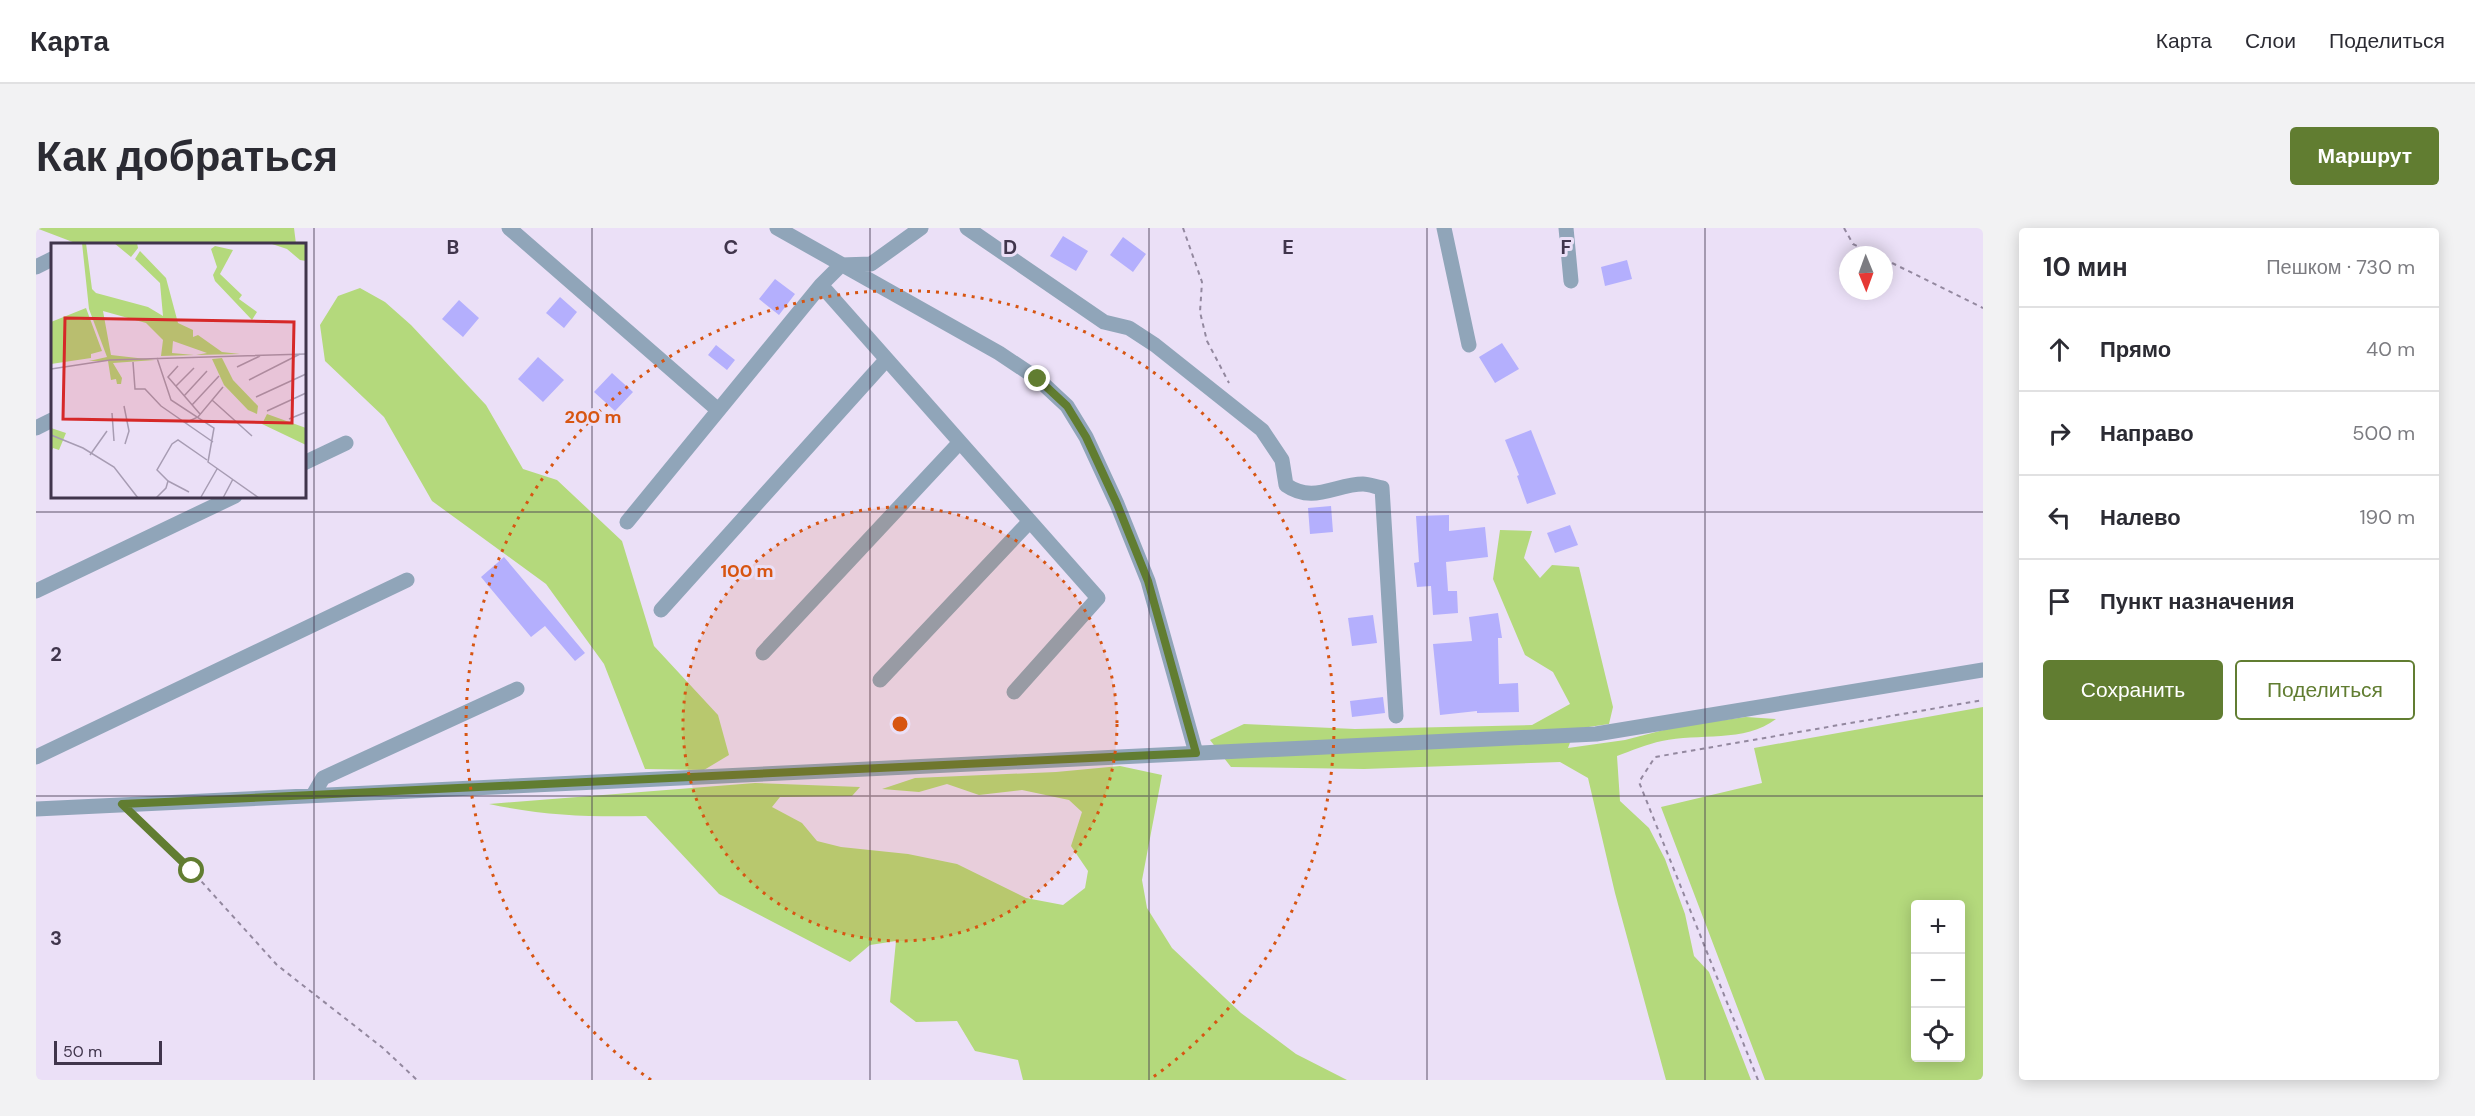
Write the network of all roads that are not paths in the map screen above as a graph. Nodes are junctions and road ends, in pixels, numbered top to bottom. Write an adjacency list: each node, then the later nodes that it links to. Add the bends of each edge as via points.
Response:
1 (509, 228): 14 (street)
2 (777, 228): 8 (street)
3 (921, 228): 8 (street, via 871,264)
4 (967, 228): 31 (street, via 1104,322 1129,328 1155,345 1262,430 1282,460 1286,485 1297,492 1326,492 1364,484 1382,488)
5 (1444, 228): 12 (street)
6 (1566, 228): 10 (street)
7 (51, 260): 9 (street)
8 (841, 265): 11 (street); 32 (street, via 999,352 1038,379 1067,406 1086,437 1148,581)
9 (36, 267)
10 (1571, 282)
11 (821, 285): 13 (street); 14 (street)
12 (1469, 345)
13 (886, 360): 17 (street); 25 (street)
14 (718, 410): 22 (street)
15 (51, 420): 16 (street)
16 (36, 428)
17 (960, 442): 21 (street); 26 (street)
18 (346, 443): 19 (street)
19 (306, 462)
20 (230, 498): 24 (street)
21 (1030, 521): 28 (street); 30 (street, via 1098,598)
22 (627, 522)
23 (407, 580): 33 (street)
24 (36, 591)
25 (661, 610)
26 (763, 653)
27 (1983, 670): 32 (street, via 1596,734)
28 (880, 680)
29 (517, 689): 34 (street, via 323,778)
30 (1014, 692)
31 (1396, 716)
32 (1196, 753): 34 (street)
33 (36, 758)
34 (313, 795): 35 (street)
35 (36, 809)

